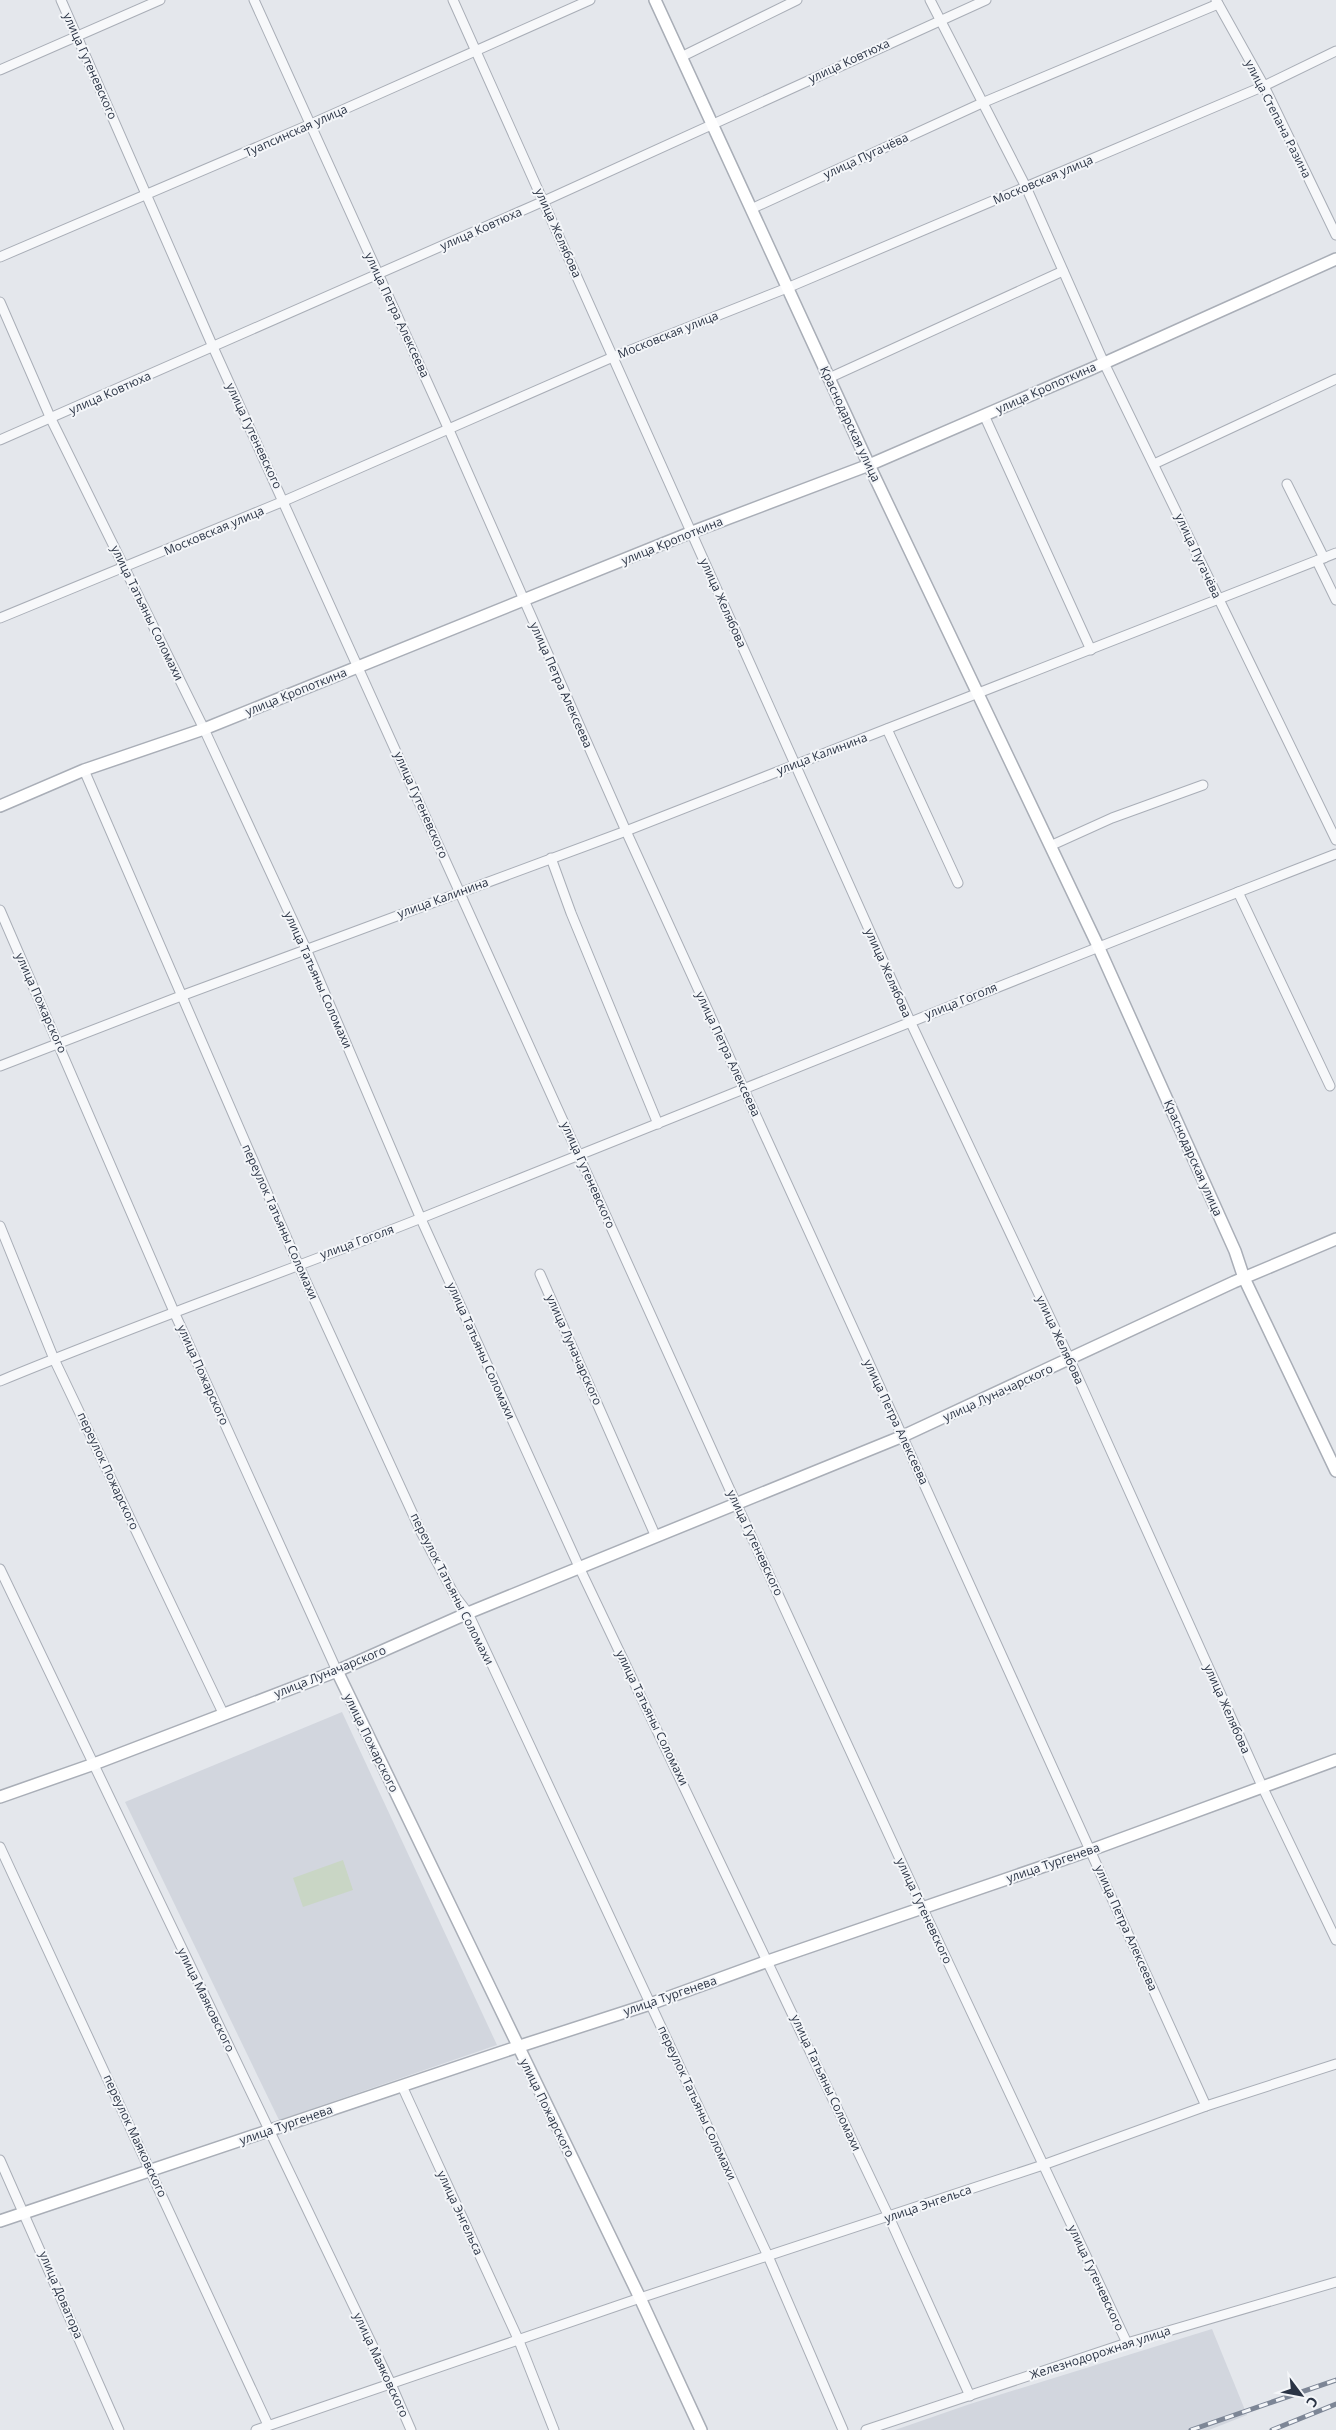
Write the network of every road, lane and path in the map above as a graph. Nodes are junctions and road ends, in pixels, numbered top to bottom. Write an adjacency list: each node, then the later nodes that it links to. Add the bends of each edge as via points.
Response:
1 (61, 0): 12 (street, улица Гутеневского)
2 (160, 0): 12 (street)
3 (254, 0): 19 (street, улица Петра Алексеева)
4 (453, 0): 14 (street, улица Желябова)
5 (590, 0): 14 (street, Туапсинская улица)
6 (655, 0): 15 (main road, Краснодарская улица)
7 (797, 0): 15 (street)
8 (930, 0): 11 (street, улица Пугачёва)
9 (986, 0): 11 (street, улица Ковтюха)
10 (1217, 2): 17 (street, улица Степана Разина); 18 (street, улица Степана Разина)
11 (939, 20): 18 (street, улица Пугачёва); 20 (street, улица Ковтюха)
12 (77, 36): 16 (street); 22 (street, улица Гутеневского)
13 (1336, 51): 17 (street, Московская улица)
14 (476, 52): 19 (street, Туапсинская улица); 23 (street, улица Желябова)
15 (681, 57): 20 (main road, Краснодарская улица)
16 (0, 70)
17 (1264, 86): 21 (street, Московская улица); 25 (street, улица Степана Разина)
18 (982, 103): 21 (street, улица Пугачёва); 24 (street, улица Пугачёва)
19 (311, 124): 22 (street, Туапсинская улица); 29 (street, улица Петра Алексеева)
20 (712, 125): 23 (street, улица Ковтюха); 24 (main road, Краснодарская улица)
21 (1026, 187): 28 (street, улица Пугачёва); 30 (street, Московская улица)
22 (147, 195): 26 (street, Туапсинская улица); 32 (street, улица Гутеневского)
23 (544, 201): 29 (street, улица Ковтюха); 33 (street, улица Желябова)
24 (751, 209): 30 (main road, Краснодарская улица)
25 (1336, 235)
26 (0, 257)
27 (1336, 258): 34 (main road, улица Кропоткина)
28 (1063, 271): 34 (street, улица Пугачёва); 35 (street)
29 (378, 274): 32 (street, улица Ковтюха); 39 (street, улица Петра Алексеева)
30 (787, 288): 33 (street, Московская улица); 35 (main road, Краснодарская улица)
31 (0, 302): 38 (street, улица Татьяны Соломахи)
32 (213, 347): 38 (street, улица Ковтюха); 44 (street, улица Гутеневского)
33 (613, 357): 39 (street, Московская улица); 45 (street, улица Желябова)
34 (1104, 363): 37 (main road, улица Кропоткина); 41 (street, улица Пугачёва)
35 (829, 378): 42 (main road, Краснодарская улица)
36 (1336, 379): 41 (street)
37 (984, 415): 42 (main road, улица Кропоткина); 53 (street)
38 (51, 418): 40 (street, улица Ковтюха); 48 (street, улица Татьяны Соломахи)
39 (450, 430): 44 (street, Московская улица); 51 (street, улица Петра Алексеева)
40 (0, 440)
41 (1154, 464): 49 (street, улица Пугачёва)
42 (869, 465): 45 (main road, улица Кропоткина); 55 (main road, Краснодарская улица)
43 (1287, 484): 47 (street)
44 (284, 501): 48 (street, Московская улица); 54 (street, улица Гутеневского)
45 (692, 532): 51 (main road, улица Кропоткина); 58 (street, улица Желябова)
46 (1336, 553): 47 (street, улица Калинина)
47 (1320, 559): 49 (street, улица Калинина); 50 (street)
48 (125, 568): 52 (street, Московская улица); 56 (street, улица Татьяны Соломахи)
49 (1218, 599): 53 (street, улица Калинина); 63 (street, улица Пугачёва)
50 (1336, 600)
51 (524, 601): 54 (main road, улица Кропоткина); 62 (street, улица Петра Алексеева)
52 (0, 618)
53 (1090, 650): 55 (street, улица Калинина)
54 (359, 667): 56 (main road, улица Кропоткина); 68 (street, улица Гутеневского)
55 (977, 694): 57 (street, улица Калинина); 64 (main road, Краснодарская улица)
56 (204, 729): 59 (main road, улица Кропоткина); 72 (street, улица Татьяны Соломахи)
57 (887, 729): 58 (street, улица Калинина); 67 (street)
58 (795, 765): 62 (street, улица Калинина); 74 (street, улица Желябова)
59 (84, 770): 61 (main road, улица Кропоткина); 73 (street, переулок Татьяны Соломахи)
60 (1203, 786): 64 (street, via 1112,818)
61 (0, 806)
62 (626, 831): 66 (street, улица Калинина); 78 (street, улица Петра Алексеева)
63 (1336, 840)
64 (1050, 846): 71 (main road, Краснодарская улица)
65 (1336, 854): 69 (street, улица Гоголя)
66 (551, 858): 68 (street, улица Калинина); 79 (street)
67 (958, 883)
68 (460, 891): 72 (street, улица Калинина); 80 (street, улица Гутеневского)
69 (1238, 892): 71 (street, улица Гоголя); 77 (street)
70 (0, 910): 75 (street, улица Пожарского)
71 (1098, 946): 74 (street, улица Гоголя); 86 (main road, Краснодарская улица, via 1235,1251)
72 (306, 949): 73 (street, улица Калинина); 81 (street, улица Татьяны Соломахи)
73 (181, 996): 75 (street, улица Калинина); 84 (street, переулок Татьяны Соломахи)
74 (910, 1021): 78 (street, улица Гоголя); 89 (street, улица Желябова)
75 (60, 1044): 76 (street, улица Калинина); 87 (street, улица Пожарского)
76 (0, 1066)
77 (1330, 1086)
78 (745, 1091): 79 (street, улица Гоголя); 91 (street, улица Петра Алексеева)
79 (658, 1124): 80 (street, улица Гоголя)
80 (579, 1154): 81 (street, улица Гоголя); 93 (street, улица Гутеневского)
81 (421, 1219): 84 (street, улица Гоголя); 95 (street, улица Татьяны Соломахи)
82 (0, 1226): 88 (street, переулок Пожарского)
83 (1336, 1239): 86 (main road, улица Луначарского)
84 (298, 1264): 87 (street, улица Гоголя); 97 (street, переулок Татьяны Соломахи, via 422,1534)
85 (540, 1274): 94 (street, улица Луначарского)
86 (1244, 1278): 89 (main road, улица Луначарского); 92 (main road, Краснодарская улица)
87 (175, 1314): 88 (street, улица Гоголя); 98 (street, улица Пожарского)
88 (54, 1359): 90 (street, улица Гоголя); 99 (street, переулок Пожарского)
89 (1070, 1360): 91 (main road, улица Луначарского); 102 (street, улица Желябова)
90 (0, 1381)
91 (903, 1436): 93 (main road, улица Луначарского); 105 (street, улица Петра Алексеева)
92 (1336, 1471)
93 (736, 1503): 94 (main road, улица Луначарского); 106 (street, улица Гутеневского)
94 (656, 1537): 95 (main road, улица Луначарского)
95 (580, 1569): 97 (main road, улица Луначарского); 108 (street, улица Татьяны Соломахи)
96 (0, 1570): 101 (street, улица Маяковского)
97 (468, 1614): 98 (main road, улица Луначарского); 109 (street, переулок Татьяны Соломахи)
98 (337, 1671): 99 (main road, улица Луначарского); 110 (main road, улица Пожарского)
99 (223, 1713): 101 (main road, улица Луначарского)
100 (1336, 1760): 102 (main road, улица Тургенева)
101 (94, 1764): 103 (main road, улица Луначарского); 114 (street, улица Маяковского)
102 (1262, 1786): 105 (main road, улица Тургенева); 107 (street, улица Желябова)
103 (0, 1797)
104 (0, 1847): 117 (street, переулок Маяковского)
105 (1091, 1850): 106 (main road, улица Тургенева); 113 (street, улица Петра Алексеева)
106 (923, 1909): 108 (main road, улица Тургенева); 116 (street, улица Гутеневского)
107 (1336, 1940)
108 (768, 1961): 109 (main road, улица Тургенева); 119 (street, улица Татьяны Соломахи)
109 (650, 2004): 110 (main road, улица Тургенева); 121 (street, переулок Татьяны Соломахи)
110 (517, 2047): 112 (main road, улица Тургенева); 123 (main road, улица Пожарского)
111 (1336, 2064): 113 (street, улица Энгельса)
112 (402, 2086): 114 (main road, улица Тургенева); 124 (street, улица Энгельса)
113 (1206, 2106): 116 (street, улица Энгельса)
114 (268, 2130): 117 (main road, улица Тургенева); 126 (street, улица Маяковского)
115 (0, 2160): 118 (street, улица Доватора)
116 (1043, 2165): 119 (street, улица Энгельса); 125 (street, улица Гутеневского)
117 (151, 2172): 118 (main road, улица Тургенева); 128 (street, переулок Маяковского)
118 (25, 2212): 120 (main road, улица Тургенева); 129 (street, улица Доватора)
119 (890, 2217): 121 (street, улица Энгельса); 127 (street, улица Татьяны Соломахи)
120 (0, 2221)
121 (768, 2256): 123 (street, улица Энгельса); 134 (street, переулок Татьяны Соломахи)
122 (1336, 2282): 125 (street, Железнодорожная улица)
123 (640, 2298): 124 (street, улица Энгельса); 133 (main road, улица Пожарского)
124 (519, 2341): 126 (street, улица Энгельса); 132 (street)
125 (1128, 2343): 127 (street, Железнодорожная улица)
126 (391, 2384): 128 (street, улица Энгельса); 131 (street, улица Маяковского)
127 (970, 2396): 135 (street, Железнодорожная улица)
128 (268, 2425): 130 (street, улица Энгельса)
129 (119, 2430)
130 (256, 2430)
131 (411, 2430)
132 (554, 2430)
133 (701, 2430)
134 (843, 2430)
135 (866, 2430)

